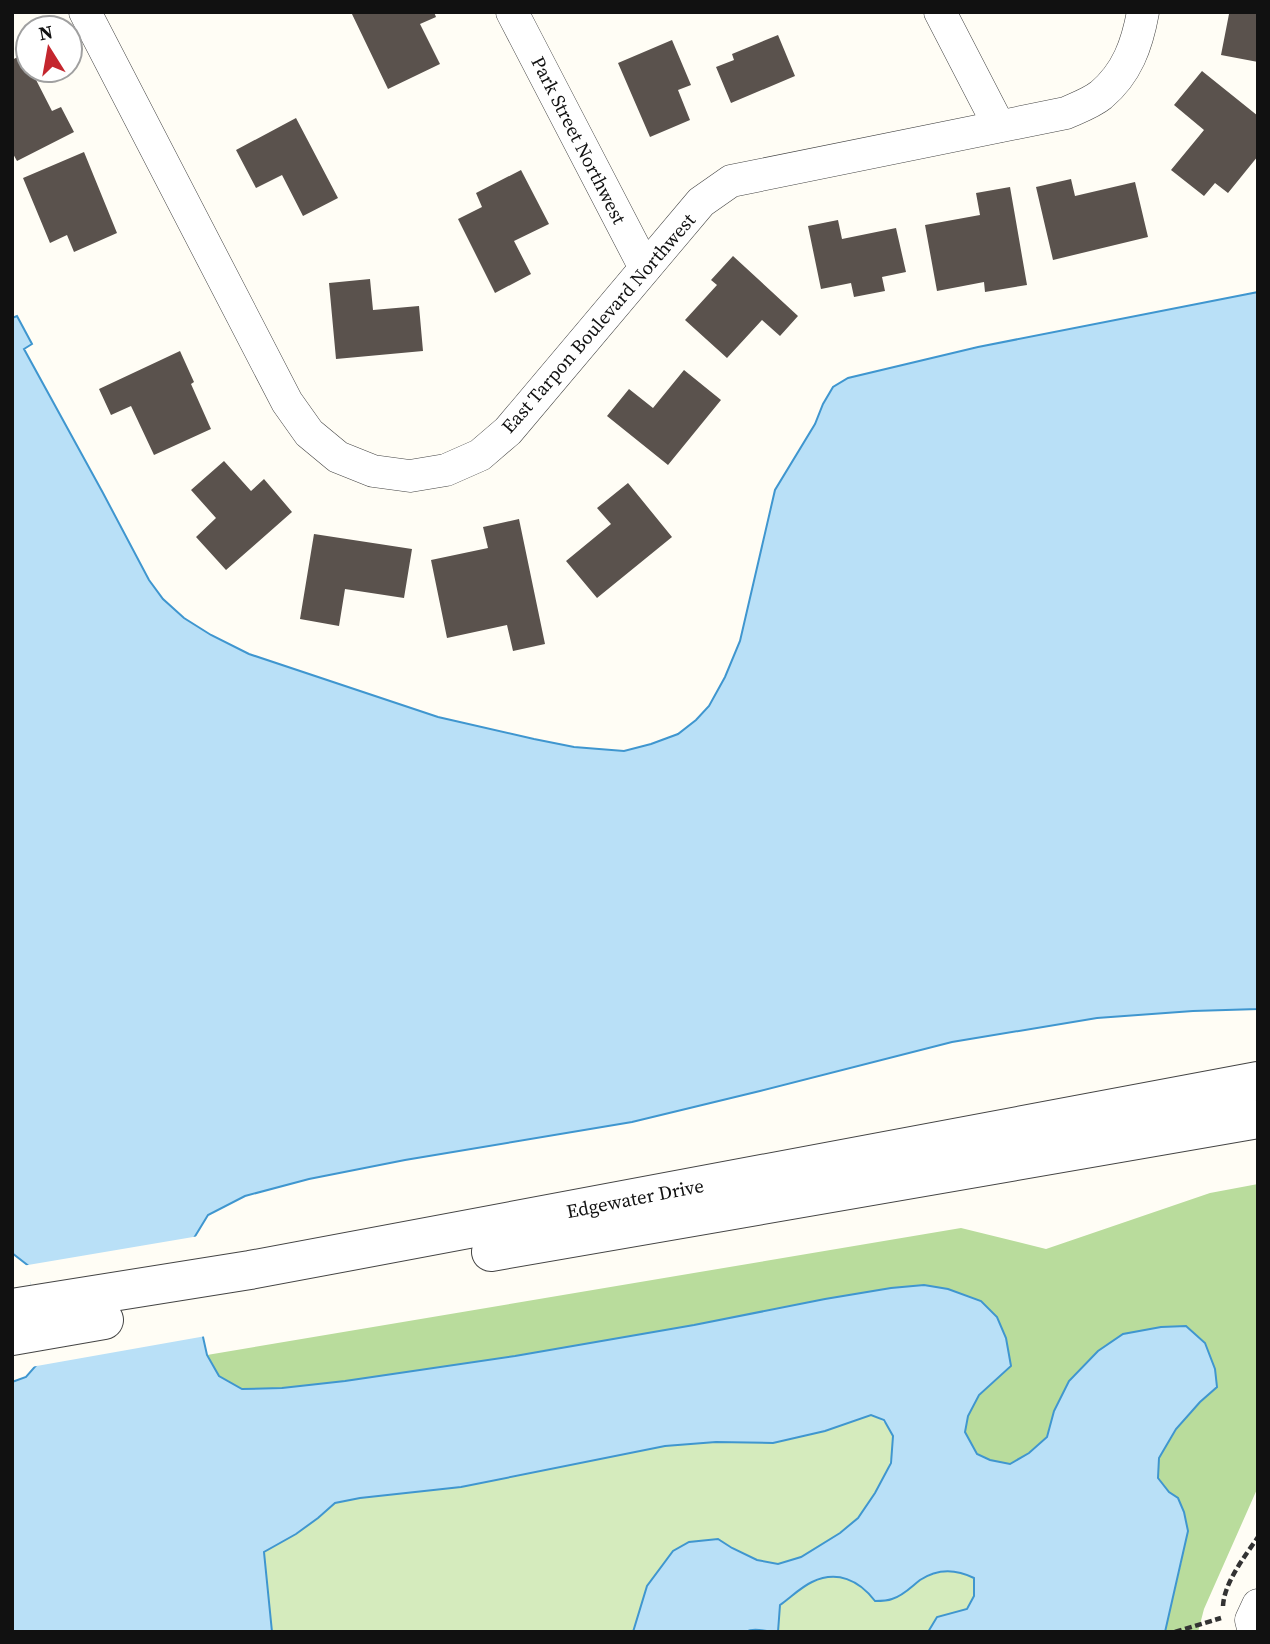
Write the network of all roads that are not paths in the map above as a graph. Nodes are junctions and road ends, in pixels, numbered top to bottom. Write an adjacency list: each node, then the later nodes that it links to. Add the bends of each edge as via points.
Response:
1 (85, 12): 6 (street, East Tarpon Boulevard Northwest, via 287,402 309,433 338,457 373,471 410,476 446,470 480,455 508,431)
2 (512, 12): 6 (street, Park Street Northwest)
3 (940, 12): 5 (street)
4 (1143, 12): 5 (street, East Tarpon Boulevard Northwest, via 1124,70 1100,96 1066,113)
5 (999, 126): 6 (street, East Tarpon Boulevard Northwest, via 731,181 701,202)
6 (645, 268)
7 (1258, 1081): 9 (street, Edgewater Drive)
8 (1258, 1119): 9 (street, Edgewater Drive)
9 (254, 1281): 10 (street, Edgewater Drive); 11 (street, Edgewater Drive)
10 (12, 1308)
11 (12, 1336)
12 (1258, 1605): 13 (street, via 1251,1620)
13 (1254, 1632)

